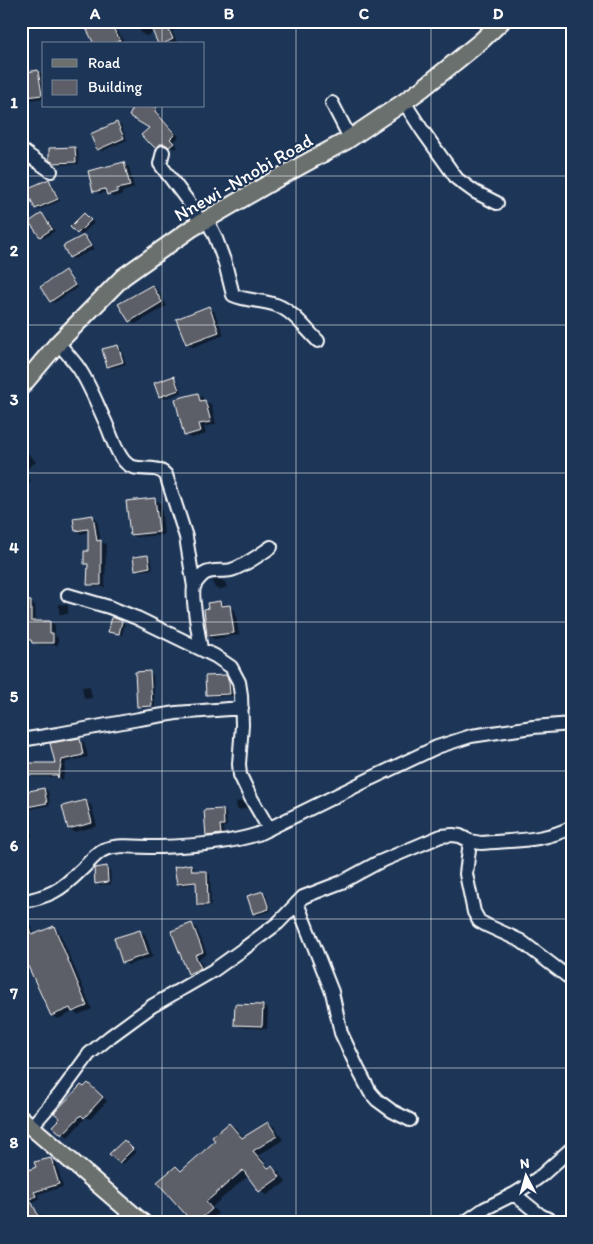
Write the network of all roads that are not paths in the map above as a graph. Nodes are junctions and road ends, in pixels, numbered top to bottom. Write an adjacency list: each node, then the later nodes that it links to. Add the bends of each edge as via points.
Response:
1 (502, 21): 2 (main road, Nnewi -Nnobi Road)
2 (404, 102): 4 (main road, Nnewi -Nnobi Road); 8 (street, via 457,179)
3 (332, 103): 4 (street)
4 (350, 138): 9 (main road, Nnewi -Nnobi Road)
5 (21, 150): 7 (street)
6 (163, 152): 9 (street, via 160,164)
7 (51, 171)
8 (497, 203)
9 (204, 221): 10 (street, via 215,236 233,295 277,305 292,314); 11 (main road, Nnewi -Nnobi Road, via 123,278)
10 (318, 341)
11 (58, 343): 12 (main road, Nnewi -Nnobi Road); 14 (street, via 91,391 124,460 129,466 162,470 166,475 186,537)
12 (21, 388)
13 (271, 547): 14 (street, via 253,560 230,570 204,574)
14 (194, 587): 16 (street)
15 (68, 594): 16 (street, via 137,618)
16 (200, 649): 17 (street, via 231,668 239,682)
17 (242, 708): 19 (street, via 148,717); 21 (street, via 240,775)
18 (572, 724): 21 (street, via 471,736 437,747)
19 (21, 740)
20 (572, 827): 22 (street, via 546,837 481,843)
21 (269, 829): 23 (street, via 247,838 104,850 62,887)
22 (470, 841): 24 (street, via 460,836 441,836 303,897); 25 (street, via 466,874 474,912 486,925 521,942)
23 (21, 902)
24 (297, 903): 26 (street, via 332,992 341,1033 358,1069 377,1100); 27 (street, via 278,923 242,950 152,1006 111,1036 89,1054 59,1095)
25 (572, 980)
26 (410, 1120)
27 (26, 1123): 30 (main road)
28 (572, 1148): 29 (street, via 542,1175)
29 (514, 1194): 31 (street); 32 (street, via 540,1215)
30 (143, 1223)
31 (464, 1223)
32 (556, 1223)

